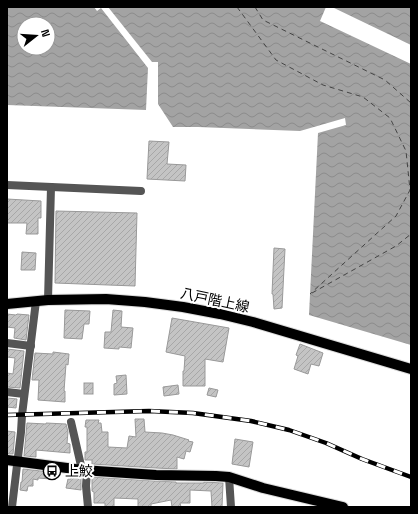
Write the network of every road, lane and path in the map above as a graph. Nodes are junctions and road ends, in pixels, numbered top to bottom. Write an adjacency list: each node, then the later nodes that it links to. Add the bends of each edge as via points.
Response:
1 (7, 185): 2 (street)
2 (51, 187): 3 (street); 4 (street)
3 (141, 191)
4 (48, 300): 5 (main road, 八戸階上線); 9 (main road, 八戸階上線, via 106,299 212,312)
5 (36, 302): 6 (main road, 八戸階上線); 8 (street)
6 (7, 304)
7 (7, 343): 8 (street)
8 (31, 346): 11 (street)
9 (411, 369)
10 (7, 392): 11 (street)
11 (24, 394): 14 (street)
12 (71, 422): 15 (street)
13 (7, 460): 14 (main road)
14 (18, 462): 15 (main road); 17 (street)
15 (84, 470): 16 (main road); 18 (street)
16 (228, 477): 19 (street); 20 (main road)
17 (12, 507)
18 (88, 507)
19 (231, 507)
20 (343, 507)

